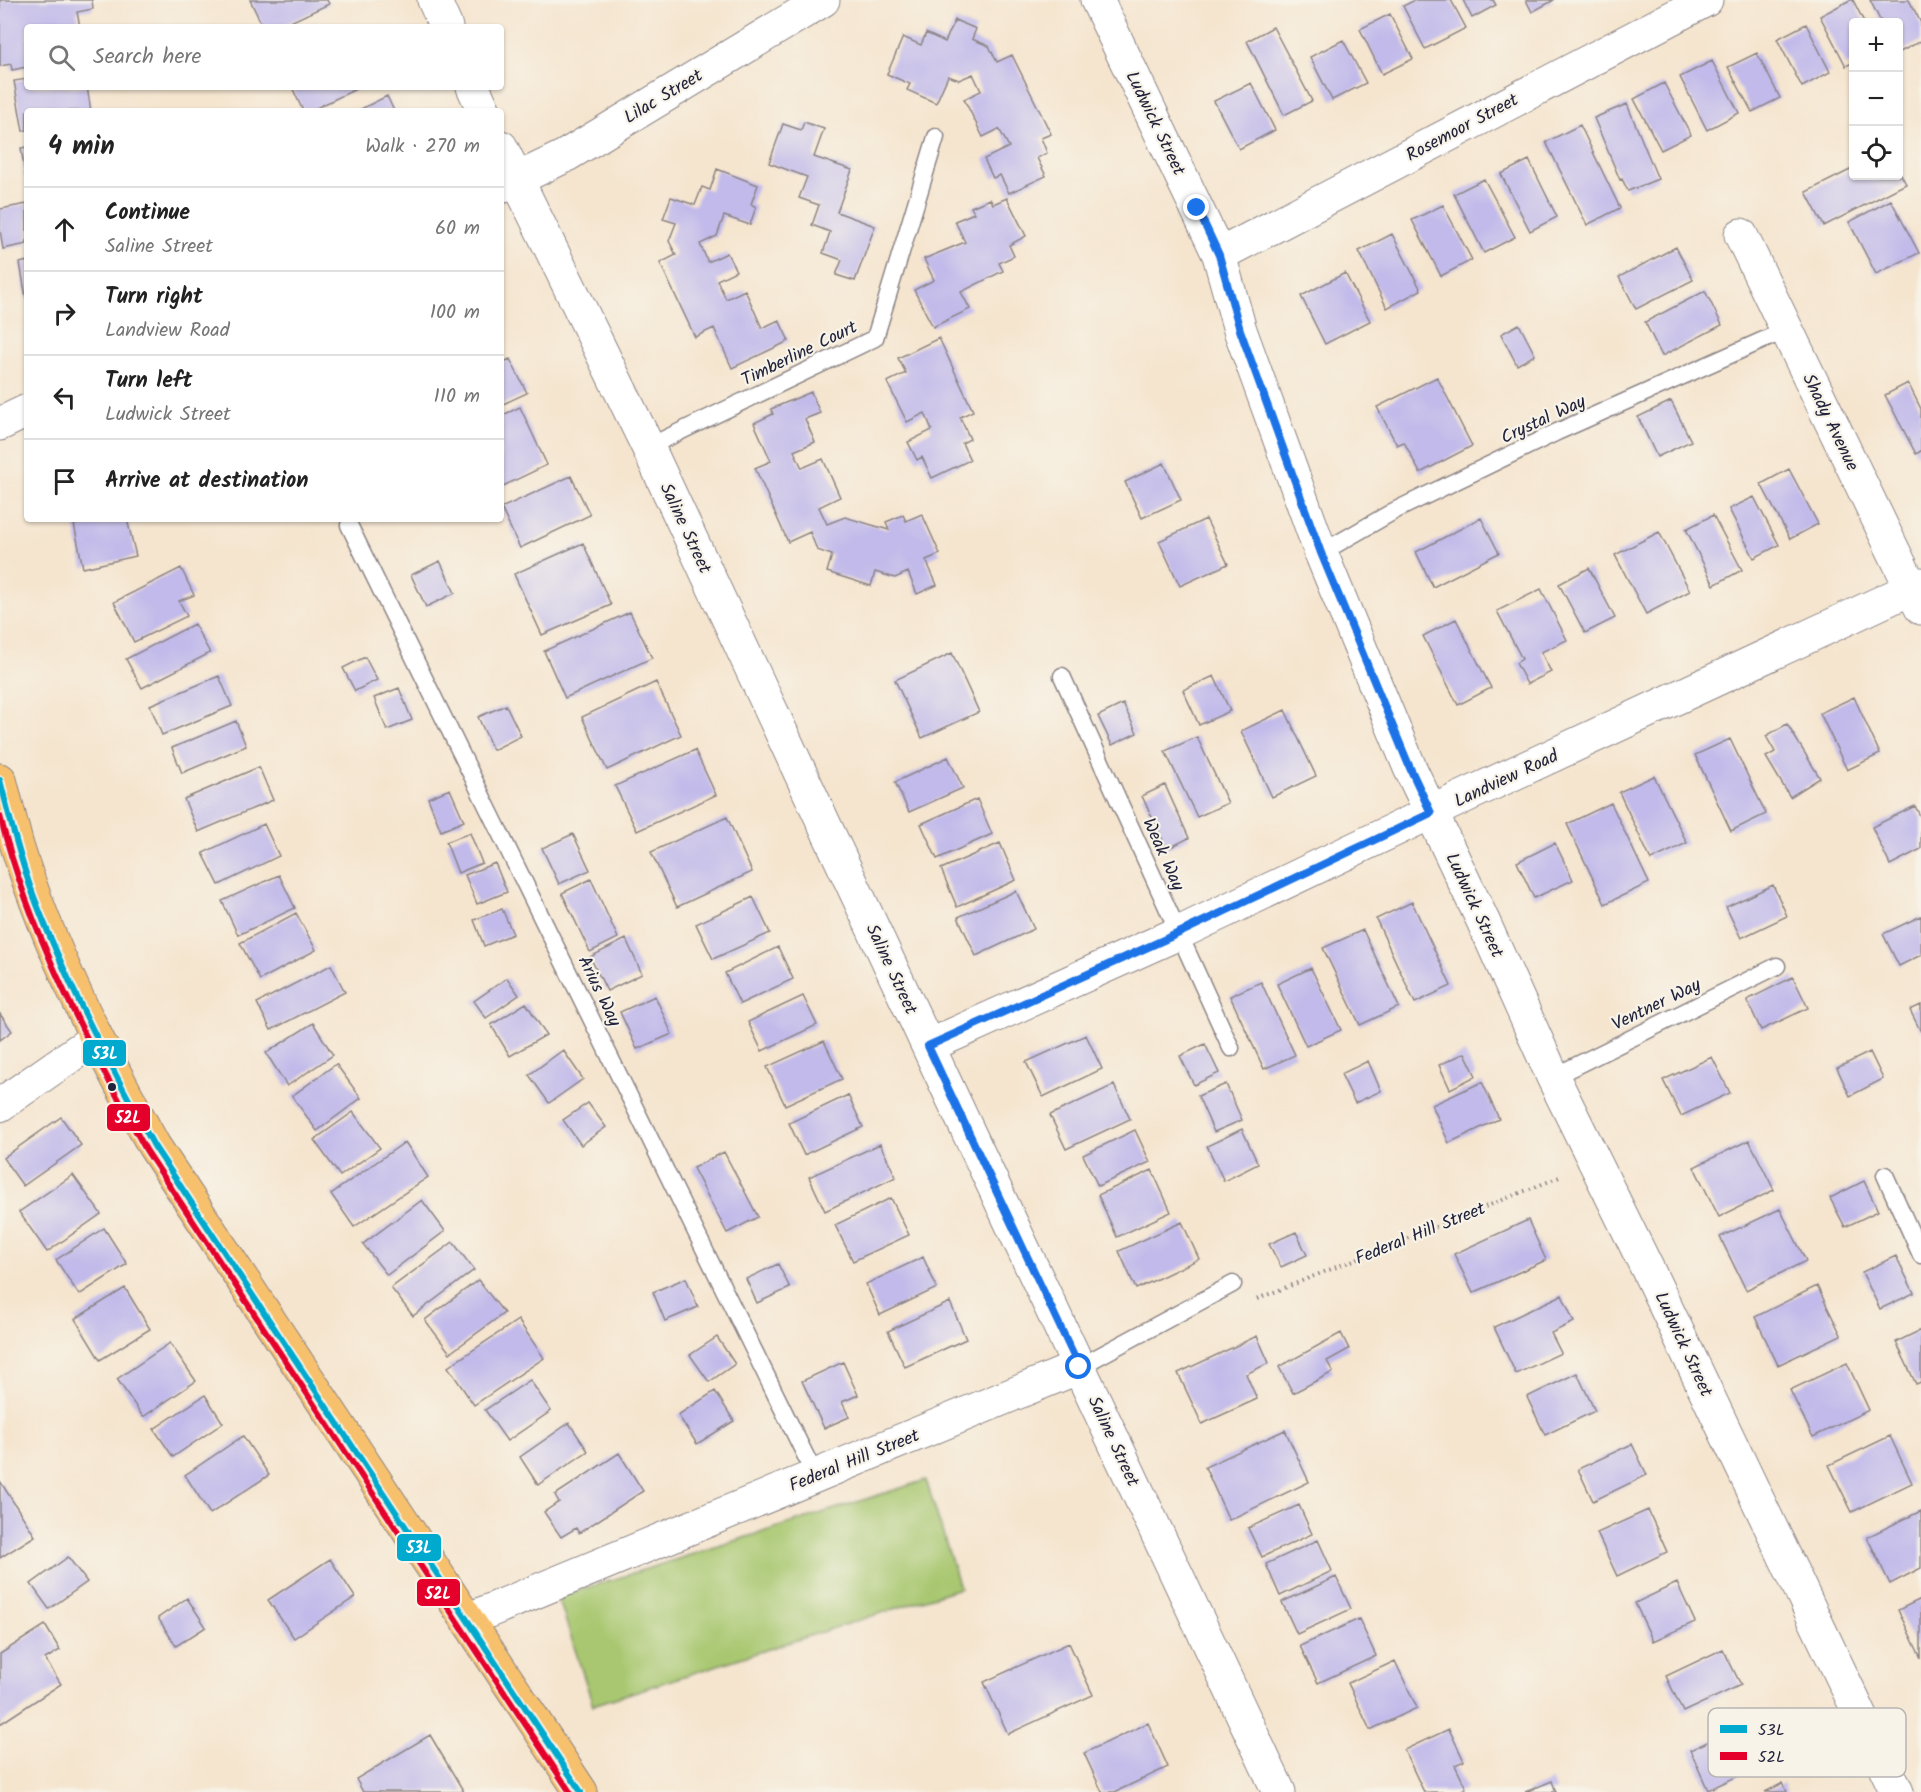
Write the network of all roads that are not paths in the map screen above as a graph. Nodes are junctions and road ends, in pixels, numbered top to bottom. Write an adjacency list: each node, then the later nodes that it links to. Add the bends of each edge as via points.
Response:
1 (434, 0): 5 (street)
2 (823, 0): 10 (street, Lilac Street, via 564,156)
3 (1097, 0): 12 (street, Ludwick Street)
4 (1706, 0): 12 (street, Rosemoor Street)
5 (445, 24)
6 (474, 90): 7 (street)
7 (483, 108)
8 (936, 137): 16 (lane, Timberline Court, via 875,338)
9 (504, 161): 10 (street, Saline Street)
10 (509, 184): 16 (street, Saline Street)
11 (1741, 235): 13 (street, Shady Avenue)
12 (1219, 255): 18 (street, Ludwick Street, via 1240,330)
13 (1786, 330): 18 (lane, Crystal Way, via 1557,432 1404,506); 19 (street, Shady Avenue)
14 (24, 412): 15 (street)
15 (0, 424)
16 (648, 447): 26 (street, Saline Street)
17 (349, 525): 34 (lane, Arius Way)
18 (1321, 553): 22 (street, Ludwick Street)
19 (1918, 594): 22 (street, Landview Road)
20 (1062, 676): 23 (lane, Weak Way)
21 (0, 780): 25 (main road, via 21,858 54,946)
22 (1431, 813): 23 (street, Landview Road); 28 (street, Ludwick Street)
23 (1179, 933): 26 (street, Landview Road); 27 (lane, Weak Way)
24 (1777, 966): 28 (lane, Ventner Way)
25 (96, 1038): 29 (street); 35 (main road, via 153,1146)
26 (928, 1046): 33 (street, Saline Street)
27 (1231, 1048)
28 (1553, 1077): 36 (street, Ludwick Street)
29 (0, 1105)
30 (1885, 1175): 31 (lane)
31 (1921, 1255)
32 (1233, 1284): 33 (lane, Federal Hill Street)
33 (1079, 1367): 34 (street, Federal Hill Street); 39 (street, Saline Street)
34 (815, 1475): 35 (street, Federal Hill Street)
35 (467, 1620): 38 (main road)
36 (1857, 1708)
37 (1890, 1777): 40 (street, Ludwick Street)
38 (581, 1792)
39 (1279, 1792)
40 (1897, 1792)

